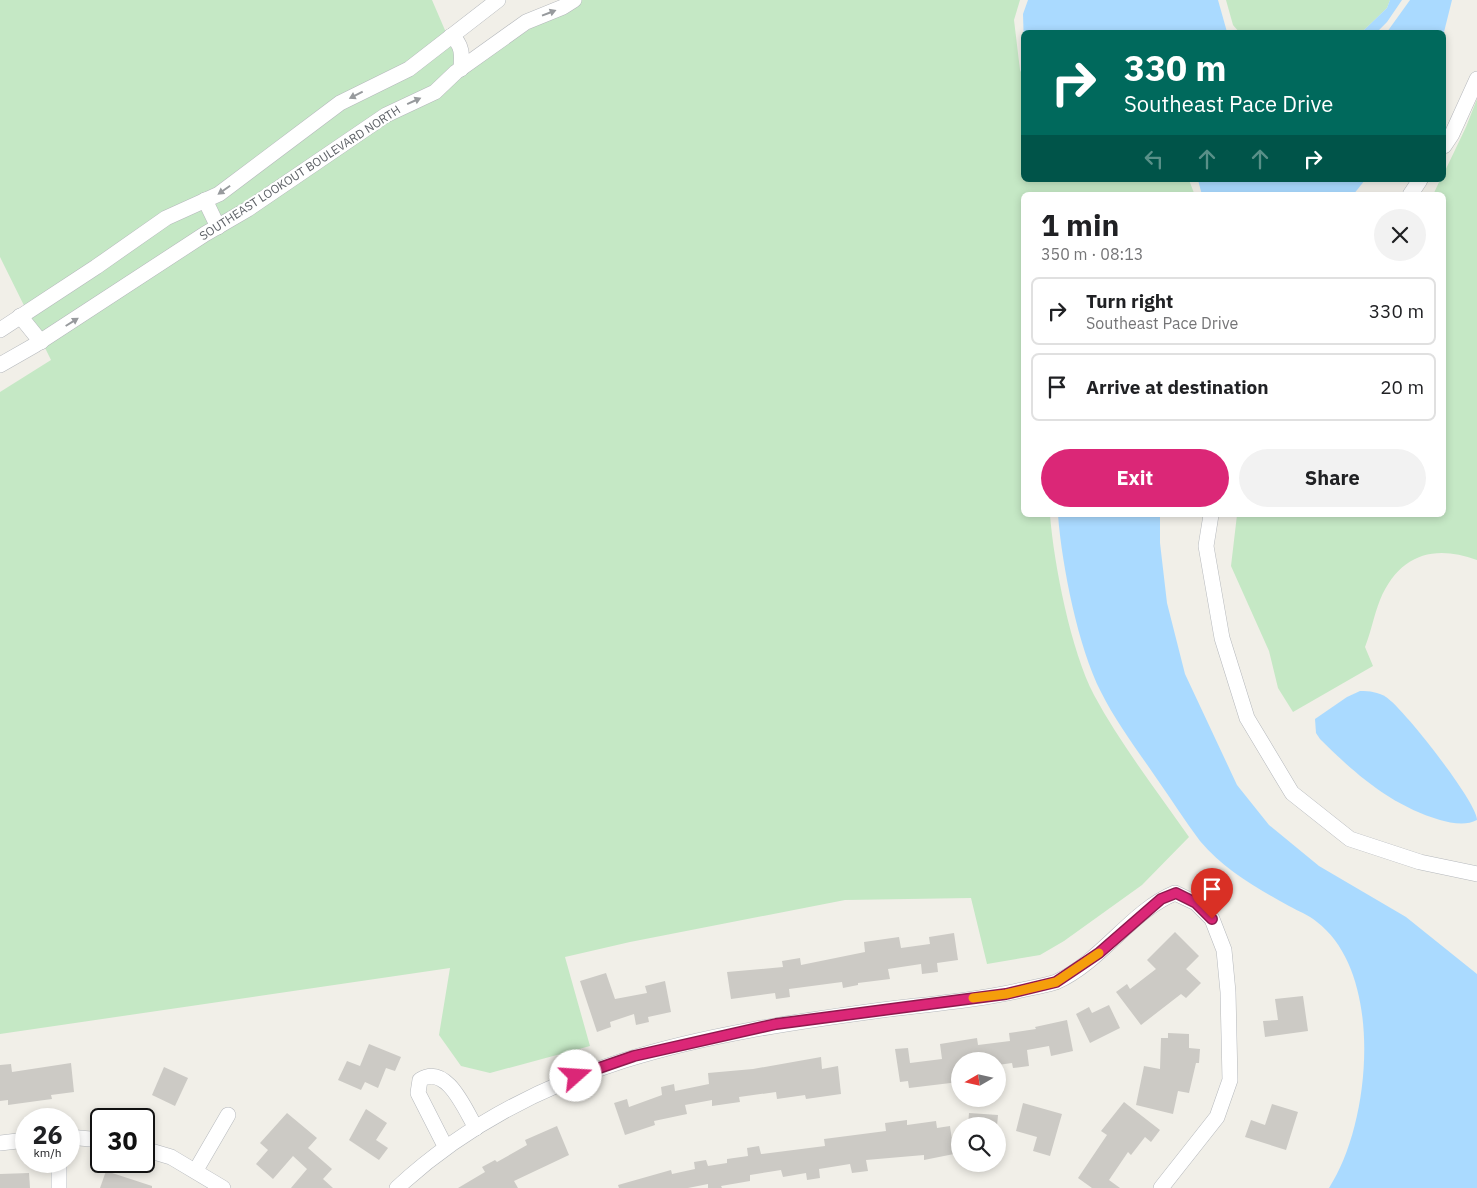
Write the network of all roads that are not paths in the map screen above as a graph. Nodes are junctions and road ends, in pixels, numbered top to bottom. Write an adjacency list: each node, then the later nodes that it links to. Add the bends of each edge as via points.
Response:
1 (498, 0): 3 (street)
2 (574, 0): 4 (street, SOUTHEAST LOOKOUT BOULEVARD NORTH, one-way to 2, via 526,22)
3 (451, 36): 4 (street, via 457,40 462,52); 7 (street, one-way to 7, via 409,69 340,103 219,194)
4 (461, 69): 8 (street, SOUTHEAST LOOKOUT BOULEVARD NORTH, one-way to 4, via 386,115 435,92)
5 (1477, 79): 6 (street)
6 (1446, 143)
7 (205, 200): 8 (street); 9 (street, via 166,218)
8 (218, 227): 11 (street, SOUTHEAST LOOKOUT BOULEVARD NORTH, one-way to 8)
9 (20, 316): 10 (street); 11 (street)
10 (0, 330)
11 (41, 342): 12 (street, SOUTHEAST LOOKOUT BOULEVARD NORTH)
12 (0, 365)
13 (1211, 517): 14 (street, via 1206,546 1222,638 1247,718 1292,793 1350,839 1420,862)
14 (1477, 874)
15 (228, 1116): 21 (street)
16 (476, 1128): 19 (street); 19 (street, via 448,1082 434,1076 420,1080 418,1093); 26 (street, via 510,1107 576,1076 634,1056 776,1024 1006,994 1056,982 1099,953 1161,899 1176,893 1196,903 1212,919 1224,950 1230,1080 1217,1117)
17 (15, 1141): 18 (street)
18 (0, 1143)
19 (445, 1146): 25 (street)
20 (155, 1152): 21 (street)
21 (196, 1170): 24 (street)
22 (59, 1173): 23 (street)
23 (60, 1188)
24 (223, 1188)
25 (397, 1188)
26 (1161, 1188)

